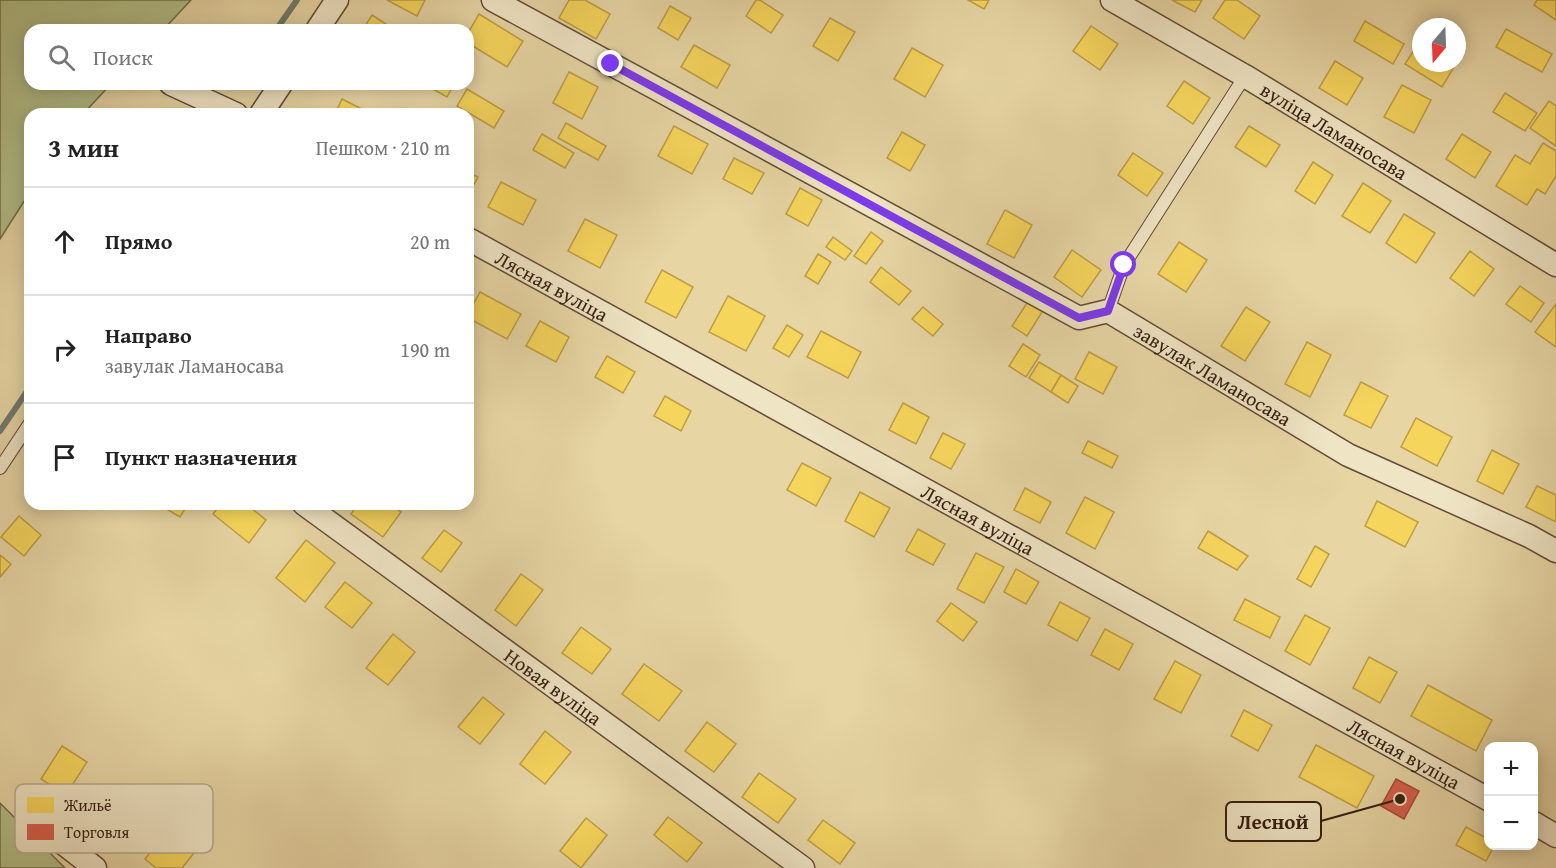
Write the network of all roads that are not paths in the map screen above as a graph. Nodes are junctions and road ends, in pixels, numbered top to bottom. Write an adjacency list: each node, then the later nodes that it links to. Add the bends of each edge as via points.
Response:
1 (337, 0): 4 (street)
2 (492, 0): 12 (street, via 1079,318)
3 (1112, 0): 5 (street, вуліца Ламаносава)
4 (321, 24)
5 (1245, 76): 11 (street, вуліца Ламаносава); 12 (lane, via 1124,265)
6 (184, 90): 8 (street)
7 (277, 90): 9 (street)
8 (223, 108)
9 (265, 108)
10 (474, 242): 17 (street, Лясная вуліца)
11 (1556, 265)
12 (1108, 311): 16 (street, завулак Ламаносава, via 1348,455)
13 (24, 432): 14 (lane)
14 (0, 468)
15 (312, 510): 22 (street, Новая вуліца)
16 (1556, 550)
17 (1484, 797)
18 (1538, 827): 19 (street)
19 (1556, 836)
20 (76, 853): 21 (street)
21 (95, 868)
22 (803, 868)

